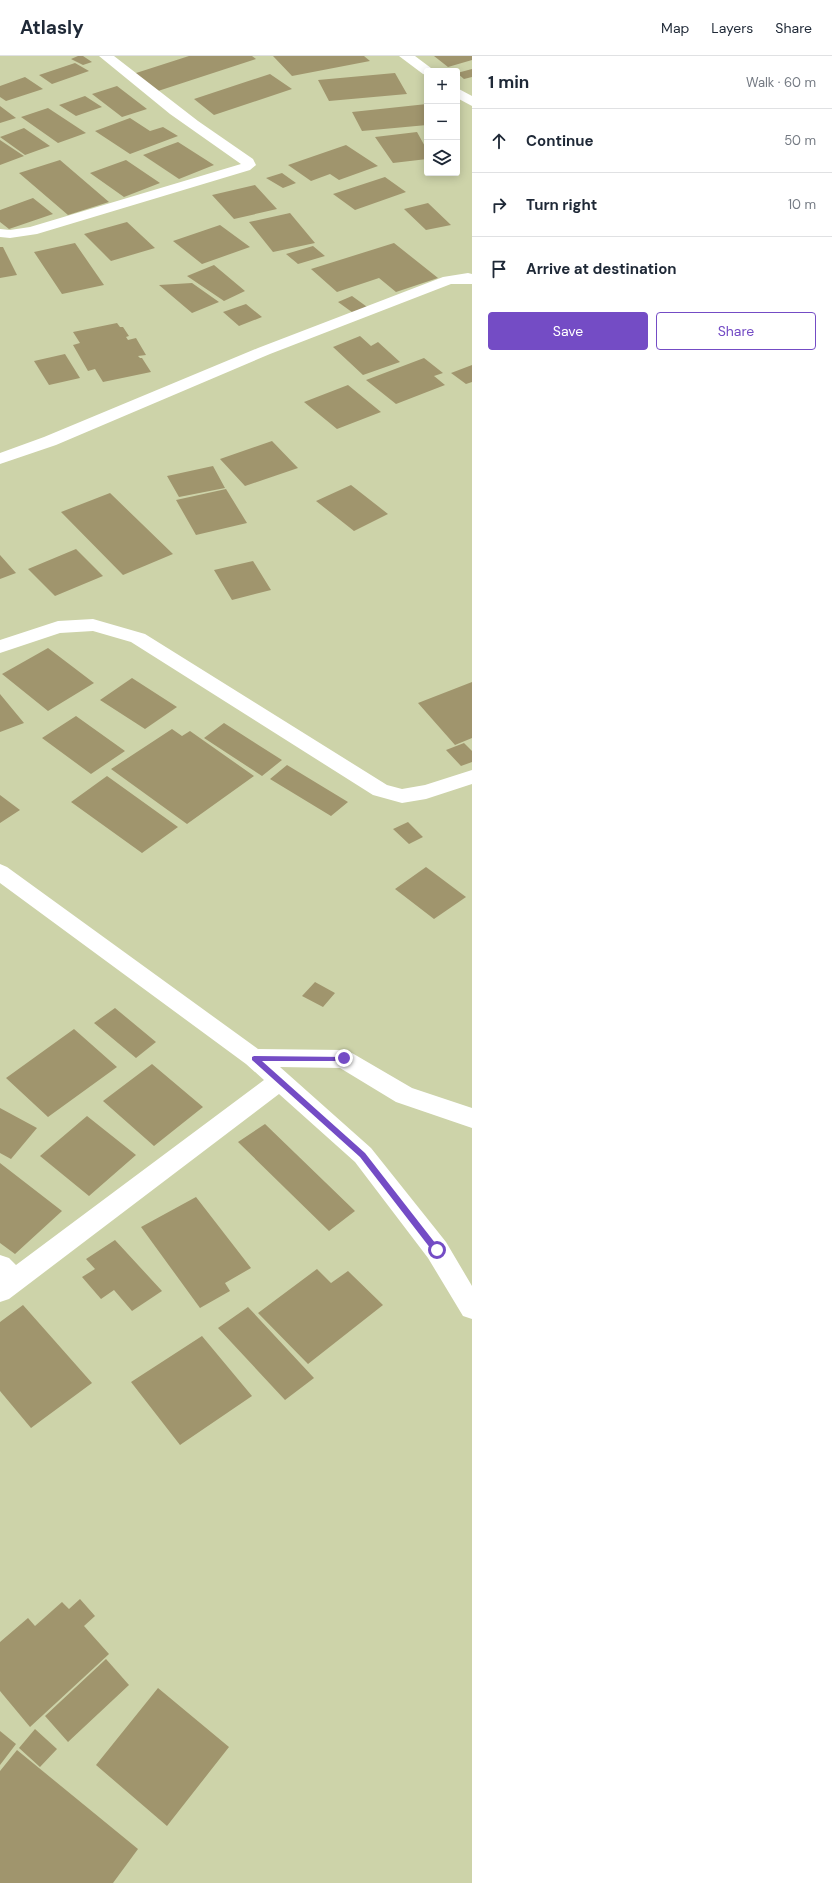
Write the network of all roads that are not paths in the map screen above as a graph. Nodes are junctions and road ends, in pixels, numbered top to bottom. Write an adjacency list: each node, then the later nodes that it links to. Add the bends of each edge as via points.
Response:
1 (106, 56): 6 (street, via 165,105 207,137 248,162 248,165 32,230)
2 (406, 56): 3 (street)
3 (424, 68)
4 (460, 94): 5 (street)
5 (472, 102)
6 (0, 233)
7 (472, 279): 8 (street, via 448,280 264,351)
8 (0, 460)
9 (0, 647): 10 (street, via 58,627 93,625 138,638 380,790 402,796 426,792)
10 (472, 777)
11 (0, 872): 12 (street)
12 (254, 1058): 13 (street); 14 (street, via 344,1058 404,1095)
13 (280, 1081): 15 (street); 16 (street, via 363,1155 437,1250)
14 (472, 1118)
15 (5, 1278)
16 (472, 1308)

